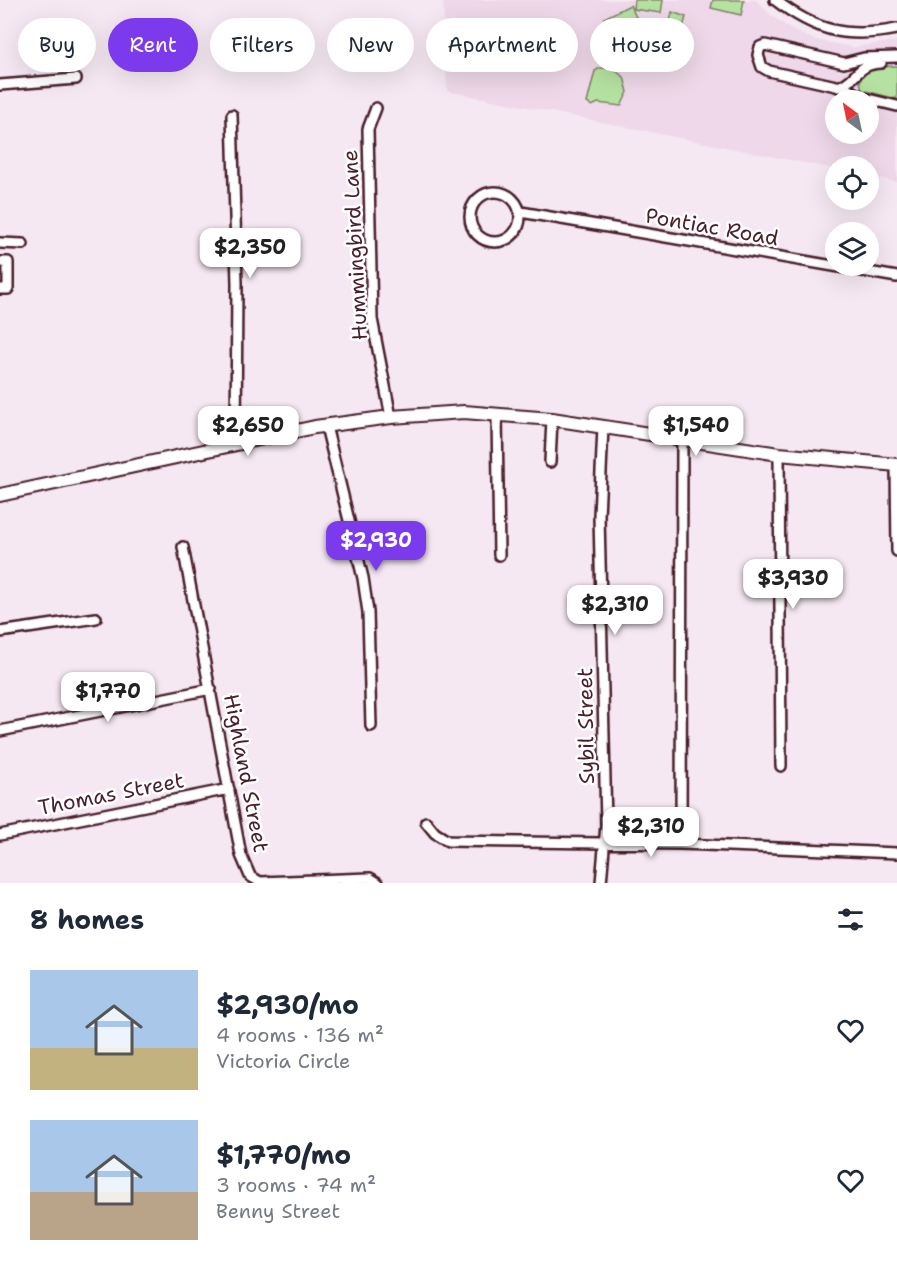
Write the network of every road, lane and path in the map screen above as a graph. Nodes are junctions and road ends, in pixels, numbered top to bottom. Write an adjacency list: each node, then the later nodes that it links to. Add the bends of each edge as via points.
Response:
1 (775, 0): 2 (street, via 797,17 836,32 864,34)
2 (897, 29)
3 (897, 57): 7 (street, via 845,63 771,46 760,48 759,60 766,70)
4 (897, 63): 7 (street, via 865,66)
5 (76, 79): 6 (street)
6 (0, 85)
7 (838, 87): 8 (street)
8 (897, 106)
9 (375, 108): 18 (street, Hummingbird Lane, via 368,129 372,319)
10 (232, 115): 23 (street)
11 (521, 212): 11 (street, via 513,198 499,192 487,193 475,200 469,221 482,240 504,240 512,236); 15 (street, Pontiac Road)
12 (0, 243): 13 (street)
13 (23, 244)
14 (0, 262): 16 (street, via 9,262 8,289)
15 (897, 277)
16 (0, 289)
17 (497, 414): 18 (main road); 19 (main road); 30 (street)
18 (391, 417): 20 (main road)
19 (552, 419): 21 (main road); 25 (street)
20 (326, 426): 23 (main road); 34 (street, via 363,578 368,612)
21 (603, 427): 22 (main road); 40 (street, Sybil Street, via 599,516)
22 (682, 440): 24 (main road); 41 (street)
23 (236, 444): 27 (main road)
24 (780, 454): 26 (main road); 36 (street)
25 (550, 462)
26 (897, 465): 29 (street)
27 (0, 495)
28 (183, 546): 33 (street, Highland Street)
29 (897, 551)
30 (499, 555)
31 (96, 618): 32 (street)
32 (0, 632)
33 (211, 689): 35 (street); 37 (street, Highland Street)
34 (371, 726)
35 (0, 731)
36 (781, 766)
37 (229, 789): 39 (street, Thomas Street); 43 (street, Highland Street, via 242,860 256,882 370,878)
38 (426, 822): 40 (street, via 448,840)
39 (0, 835)
40 (605, 844): 41 (street); 44 (street, Sybil Street)
41 (681, 844): 42 (street)
42 (897, 853)
43 (378, 883)
44 (601, 883)

